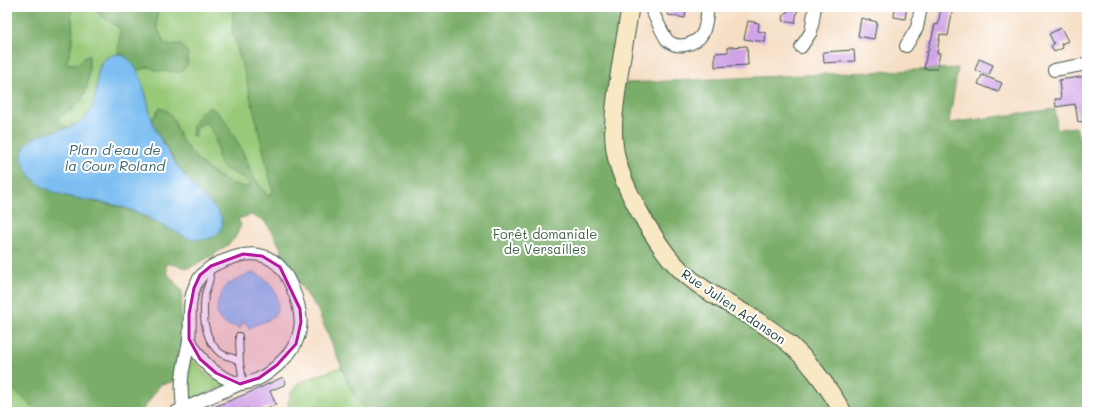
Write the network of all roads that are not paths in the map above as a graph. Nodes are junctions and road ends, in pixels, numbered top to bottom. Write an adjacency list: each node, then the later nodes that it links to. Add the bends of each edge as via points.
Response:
1 (630, 7): 16 (main road, Rue Julien Adanson, via 613,123 619,167 629,192 662,249 678,268 707,291 782,337 809,363)
2 (650, 7): 3 (street, via 667,40 681,46 700,39)
3 (708, 7)
4 (815, 7): 7 (street, via 811,32)
5 (921, 7): 6 (street, via 917,28)
6 (906, 46)
7 (801, 47)
8 (1087, 64): 9 (street)
9 (1054, 70)
10 (208, 268): 12 (street, via 200,275 194,288 188,314); 13 (lane, via 211,275 205,294 206,330 220,354 234,357); 14 (street, via 243,254 262,256 280,267 297,299 301,322 296,344 277,365 260,378)
11 (239, 336): 13 (lane)
12 (189, 339): 14 (street, via 200,359 216,373 232,382); 15 (street)
13 (240, 363): 14 (lane)
14 (244, 384): 15 (street)
15 (179, 410)
16 (843, 412)

